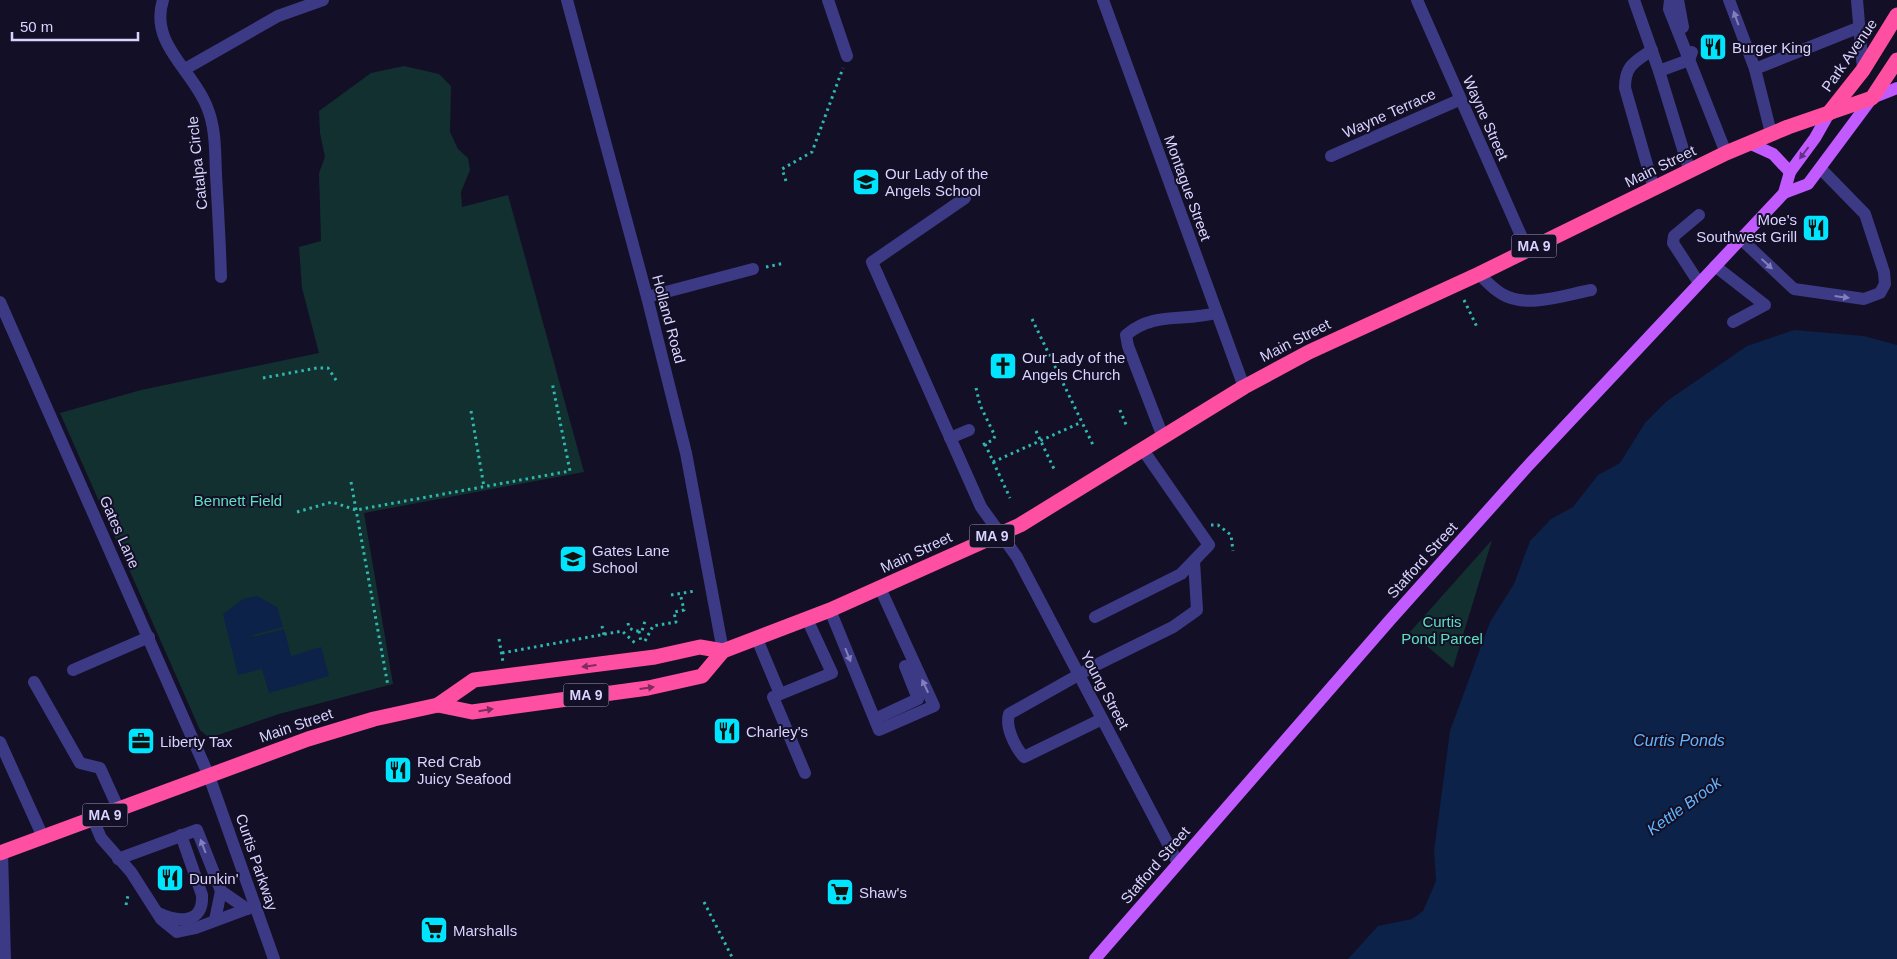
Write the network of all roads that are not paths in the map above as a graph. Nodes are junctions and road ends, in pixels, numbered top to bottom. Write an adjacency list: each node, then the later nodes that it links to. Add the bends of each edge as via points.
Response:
1 (162, 0): 19 (street, Catalpa Circle, via 162,37)
2 (323, 0): 19 (street, via 278,16)
3 (567, 0): 45 (street, Holland Road)
4 (828, 0): 15 (street)
5 (1103, 0): 47 (street, Montague Street)
6 (1417, 0): 24 (street, Wayne Street)
7 (1634, 0): 14 (street)
8 (1670, 0): 16 (street, via 1669,10)
9 (1678, 0): 16 (street, via 1681,20 1693,51)
10 (1729, 0): 18 (street, one-way to 10)
11 (1857, 0): 13 (street)
12 (1897, 15): 20 (highway, Park Avenue)
13 (1860, 27): 18 (street); 20 (street)
14 (1652, 50): 21 (street); 33 (street, via 1632,64 1625,75 1624,88)
15 (847, 56)
16 (1690, 60): 21 (street); 28 (street)
17 (1897, 60): 23 (highway)
18 (1754, 68): 26 (street)
19 (185, 69): 42 (street, Catalpa Circle, via 201,93 212,126)
20 (1862, 70): 25 (highway, Park Avenue)
21 (1659, 71): 31 (street)
22 (1897, 88): 23 (main road, Main Street)
23 (1872, 98): 25 (highway, Main Street / MA 9); 30 (main road, Stafford Street)
24 (1459, 100): 29 (street, Wayne Terrace); 38 (street, Wayne Street)
25 (1828, 115): 26 (highway, Main Street / MA 9); 32 (main road, Stafford Street, one-way to 32)
26 (1771, 133): 27 (highway, Main Street / MA 9)
27 (1749, 144): 28 (highway, Main Street / MA 9); 32 (main road, via 1773,154)
28 (1726, 153): 31 (highway, Main Street / MA 9)
29 (1331, 156)
30 (1821, 168): 34 (main road, Stafford Street, via 1808,184); 37 (street, one-way to 30, via 1794,289 1864,300 1880,293 1885,284 1884,272 1865,214)
31 (1690, 172): 33 (highway, Main Street / MA 9)
32 (1790, 172): 34 (main road, Stafford Street)
33 (1654, 189): 38 (highway, Main Street / MA 9)
34 (1784, 193): 37 (main road, Stafford Street)
35 (965, 198): 52 (street, Young Street, via 872,262)
36 (1699, 215): 43 (street, via 1674,236 1673,243)
37 (1740, 239): 39 (main road, Stafford Street)
38 (1527, 249): 41 (highway, Main Street / MA 9)
39 (1715, 266): 43 (main road, Stafford Street); 48 (street, via 1765,305)
40 (753, 269): 45 (street)
41 (1479, 274): 44 (street, via 1503,295 1517,299 1537,301); 49 (highway, Main Street / MA 9, via 1359,328)
42 (221, 277)
43 (1699, 284): 80 (main road, Stafford Street, via 1526,468)
44 (1591, 290)
45 (647, 297): 63 (street, Holland Road, via 686,452)
46 (0, 302): 61 (street, Gates Lane)
47 (1216, 313): 49 (street, Montague Street); 51 (street, via 1198,318 1161,318 1138,325 1126,335)
48 (1733, 322)
49 (1244, 387): 51 (highway, Main Street / MA 9)
50 (969, 430): 52 (street)
51 (1164, 437): 53 (highway, Main Street / MA 9)
52 (950, 438): 54 (street, Young Street, via 980,507)
53 (1143, 450): 54 (highway, Main Street / MA 9, via 1020,525); 55 (street, via 1209,545)
54 (1000, 533): 56 (highway, Main Street / MA 9); 65 (street, Young Street, via 1017,557)
55 (1194, 561): 58 (street, via 1181,574); 65 (street, via 1197,610 1172,627)
56 (880, 588): 57 (highway, Main Street / MA 9); 59 (street)
57 (830, 610): 60 (highway, Main Street / MA 9); 69 (street, one-way to 69)
58 (1095, 617)
59 (893, 618): 69 (street, via 890,629 918,699); 69 (street, one-way to 59, via 879,730 934,706)
60 (807, 619): 62 (highway, Main Street / MA 9); 67 (street, via 832,673)
61 (150, 638): 64 (street); 73 (street, Gates Lane)
62 (757, 639): 63 (highway, Main Street / MA 9); 67 (street)
63 (722, 651): 68 (highway, Main Street / MA 9, one-way to 68, via 700,646 655,657 474,680); 68 (highway, Main Street / MA 9, one-way to 63, via 472,712 663,685 702,676)
64 (73, 670)
65 (1079, 675): 70 (street, Young Street); 70 (street, via 1009,714 1007,722 1019,752 1024,757)
66 (34, 682): 74 (street, via 80,763 100,768)
67 (780, 694): 72 (street, via 773,698)
68 (438, 705): 73 (highway, Main Street / MA 9, via 334,730)
69 (875, 719)
70 (1102, 720): 80 (street, Young Street)
71 (0, 742): 77 (street)
72 (805, 773)
73 (209, 776): 74 (highway, Main Street / MA 9); 82 (street, Curtis Parkway)
74 (119, 810): 75 (highway, Main Street / MA 9)
75 (93, 819): 77 (highway, Main Street / MA 9); 79 (street, via 101,838)
76 (181, 835): 79 (street); 81 (street, one-way to 76, via 197,830); 83 (street, via 203,905 190,918 178,921)
77 (43, 837): 78 (highway, Main Street / MA 9)
78 (1, 853): 85 (street)
79 (118, 859): 83 (street, via 131,872)
80 (1178, 863): 87 (main road, Stafford Street)
81 (221, 891): 82 (street); 84 (street)
82 (251, 907): 84 (street); 86 (street, Curtis Parkway)
83 (156, 912): 84 (street, via 177,932)
84 (215, 920)
85 (4, 959)
86 (274, 959)
87 (1095, 959)

